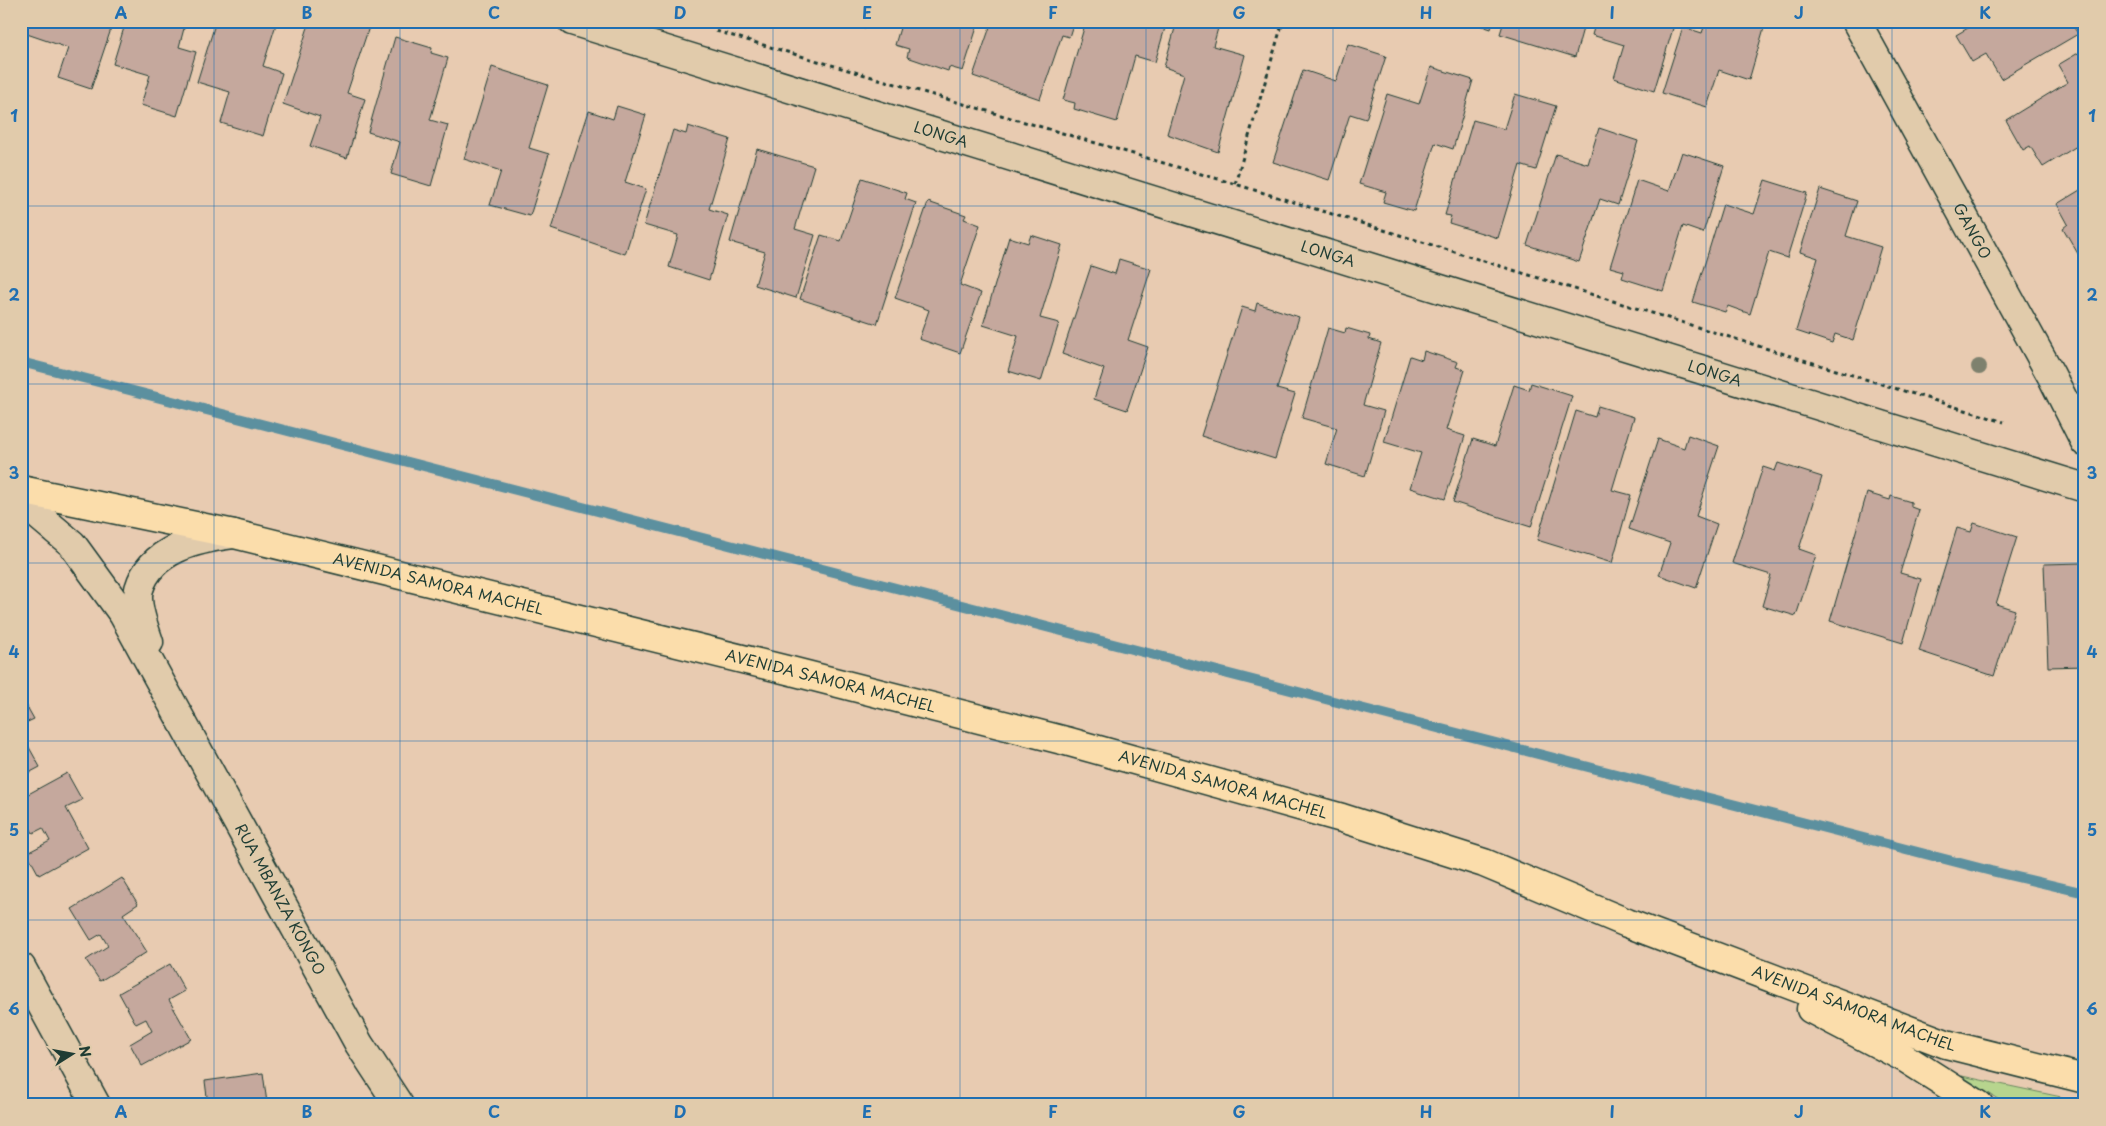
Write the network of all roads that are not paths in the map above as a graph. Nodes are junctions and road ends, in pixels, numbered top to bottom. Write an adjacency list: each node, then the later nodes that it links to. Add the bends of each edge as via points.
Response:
1 (572, 21): 4 (street, LONGA)
2 (1856, 21): 3 (street, GANGO)
3 (2085, 442)
4 (2085, 488)
5 (21, 490): 7 (main road, AVENIDA SAMORA MACHEL)
6 (21, 501): 8 (street, RUA MBANZA KONGO, via 72,544 123,614)
7 (234, 534): 8 (street, RUA MBANZA KONGO, via 203,538 167,553 149,568 139,590 141,618); 9 (main road, AVENIDA SAMORA MACHEL, via 1066,741 1342,818 1484,863)
8 (164, 691): 11 (street, RUA MBANZA KONGO)
9 (1627, 923): 12 (main road, AVENIDA SAMORA MACHEL, via 1946,1044); 16 (main road, AVENIDA SAMORA MACHEL, via 1819,1013 1905,1058)
10 (21, 967): 13 (street)
11 (359, 1044): 14 (street); 15 (street, RUA MBANZA KONGO)
12 (2085, 1079)
13 (96, 1105)
14 (389, 1105)
15 (400, 1105)
16 (1979, 1105)

